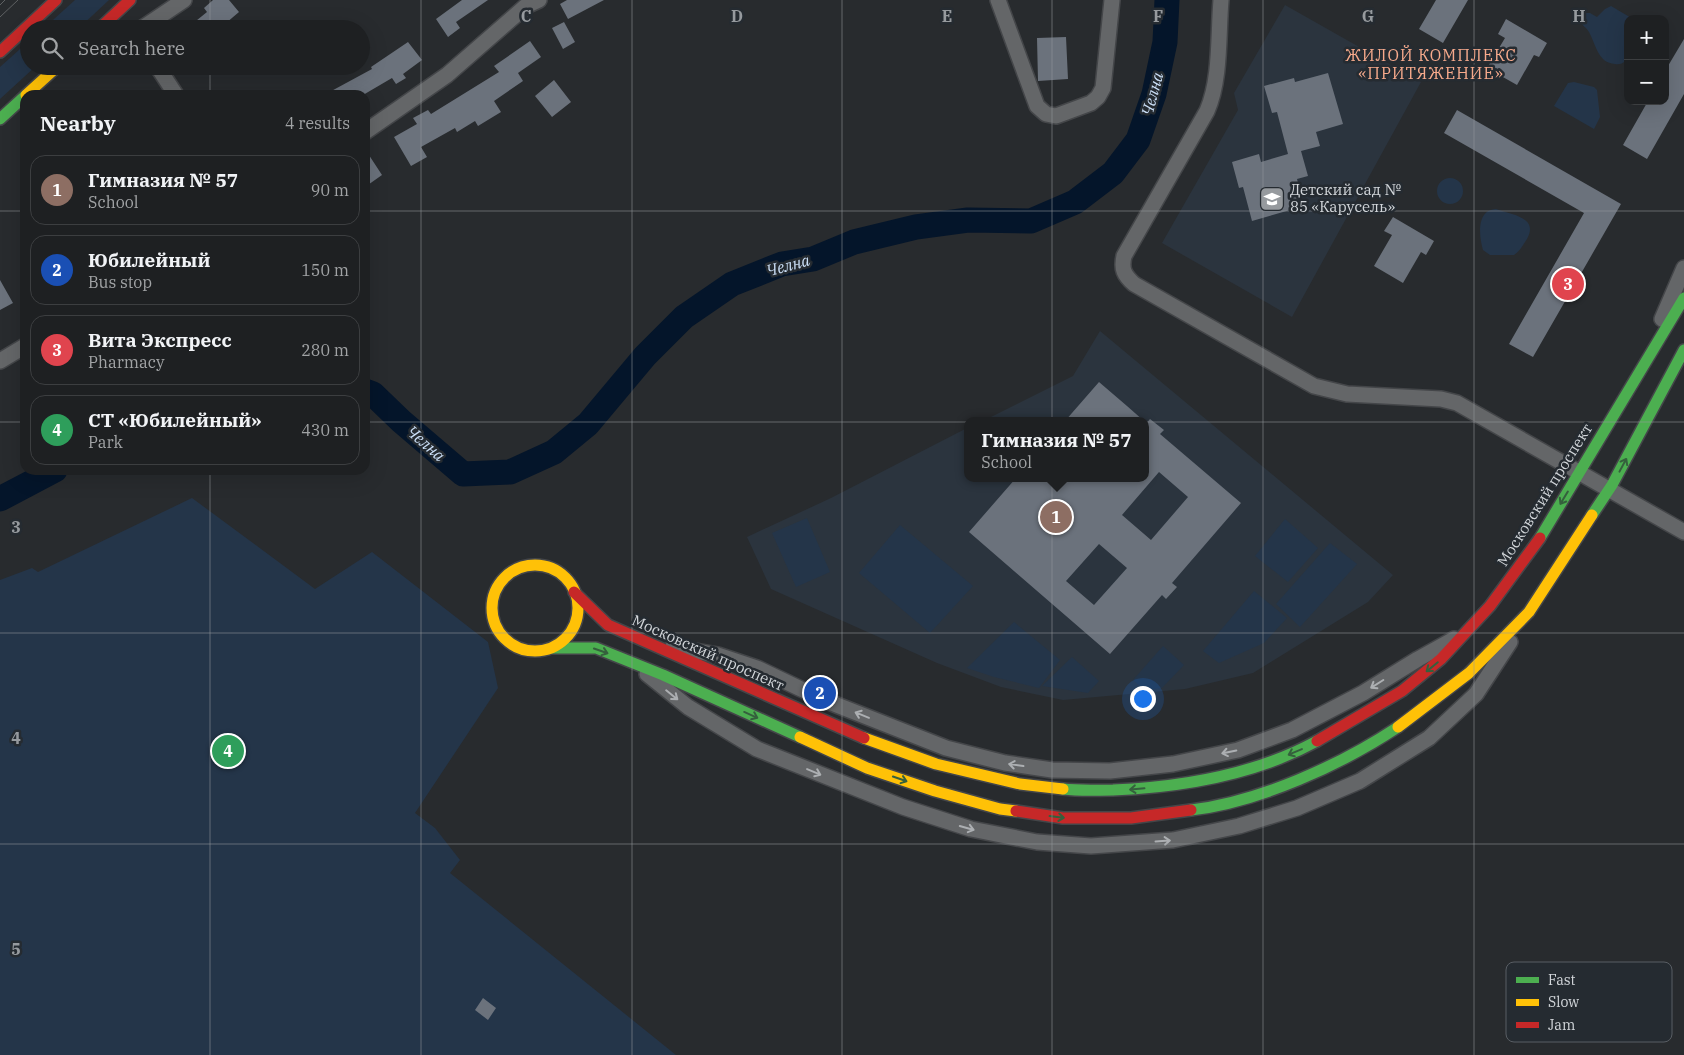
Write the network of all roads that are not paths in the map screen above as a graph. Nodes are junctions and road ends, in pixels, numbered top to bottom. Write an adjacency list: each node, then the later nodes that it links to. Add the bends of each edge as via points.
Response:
1 (56, 0): 8 (main road)
2 (130, 0): 9 (main road)
3 (184, 0): 10 (street)
4 (998, 0): 5 (street, via 1037,106 1046,114 1056,116 1091,103 1103,88)
5 (1112, 0)
6 (1221, 0): 26 (street, via 1212,98 1124,256 1126,277 1314,386 1348,394 1453,402)
7 (529, 2): 19 (street, via 447,74)
8 (34, 20)
9 (109, 20)
10 (154, 20)
11 (20, 33): 12 (main road)
12 (0, 52)
13 (48, 75): 15 (main road)
14 (163, 75): 16 (street)
15 (32, 90)
16 (173, 90)
17 (20, 101): 18 (main road)
18 (0, 119)
19 (370, 128)
20 (1684, 268): 25 (street, via 1647,353)
21 (1684, 298): 25 (main road, Московский проспект)
22 (20, 349): 24 (street)
23 (1682, 356): 27 (main road, Московский проспект, one-way to 23)
24 (0, 362)
25 (1606, 426): 26 (main road, Московский проспект)
26 (1579, 472): 27 (street); 31 (main road, Московский проспект, one-way to 31, via 1512,578)
27 (1609, 490): 28 (street); 30 (main road, Московский проспект)
28 (1684, 532)
29 (574, 592): 32 (main road, Московский проспект, via 608,625); 33 (main road, Московский проспект, via 578,622 574,633); 33 (main road, Московский проспект, via 559,572 530,564 508,573 495,593 492,621 506,641 530,651)
30 (1529, 612): 34 (main road, Московский проспект, one-way to 30, via 867,768 935,792 1000,809 1063,818 1131,818 1201,809 1257,796 1374,743 1469,673); 34 (street, one-way to 30, via 688,708 758,748 902,807 971,829 1028,840 1100,845 1173,840 1239,826 1297,808 1360,781 1429,738 1476,694)
31 (1464, 634): 32 (street, one-way to 32, via 1292,730 1238,750 1173,764 1110,771 1052,770 1005,763 946,748 824,700 757,668 718,655); 32 (main road, Московский проспект, one-way to 32, via 1441,659 1402,691 1297,752 1244,771 1201,781 1136,789 1077,790 1020,784 936,764 851,733)
32 (646, 642)
33 (553, 648): 34 (main road, Московский проспект, one-way to 34, via 596,648)
34 (634, 664)

